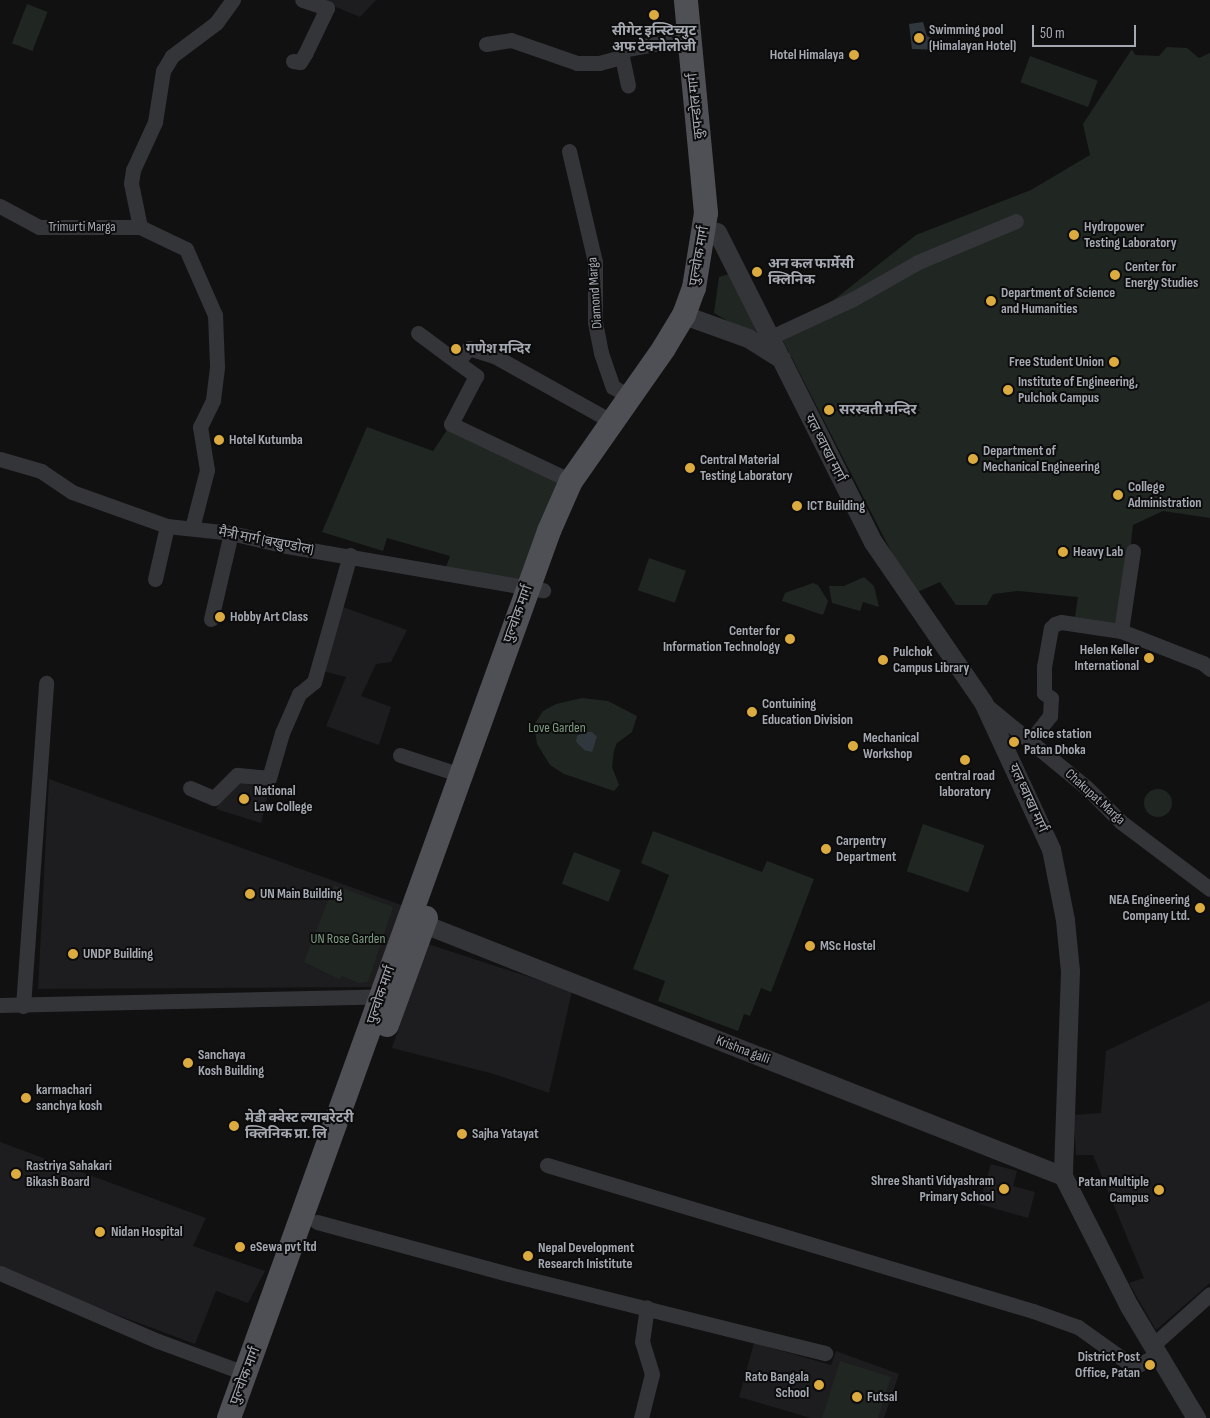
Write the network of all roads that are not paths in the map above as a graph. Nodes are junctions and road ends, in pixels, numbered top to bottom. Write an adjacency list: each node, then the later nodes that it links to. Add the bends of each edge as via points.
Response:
1 (234, 0): 13 (street, via 216,23 172,56 163,71 155,122 133,170 131,183)
2 (302, 0): 7 (street, via 328,8 306,54 300,62)
3 (686, 0): 4 (main road, कुपन्डोल मार्ग)
4 (690, 38): 6 (street, via 622,50); 12 (main road, कुपन्डोल मार्ग)
5 (486, 44): 6 (street, via 512,40 577,63 599,63)
6 (622, 57): 8 (street)
7 (294, 61)
8 (628, 85)
9 (568, 152): 19 (street, Diamond Marga, via 595,262 595,322 601,353 613,387)
10 (0, 206): 13 (street, Trimurti Marga, via 39,227)
11 (1016, 221): 16 (street, via 918,262 852,299)
12 (712, 222): 14 (main road, पुल्चोक मार्ग, via 694,288); 16 (street, यल ध्वाखा मार्ग)
13 (140, 227): 24 (street, via 186,249 215,315 217,366 214,391 200,427 207,470)
14 (691, 317): 17 (street, via 748,338); 19 (main road, पुल्चोक मार्ग); 29 (main road, पुल्चोक मार्ग, via 677,358 592,477)
15 (418, 333): 18 (street)
16 (771, 337): 17 (street, यल ध्वाखा मार्ग)
17 (781, 359): 34 (street, यल ध्वाखा मार्ग, via 874,542)
18 (457, 362): 20 (street, via 469,348 496,356); 22 (street, via 476,376 451,424)
19 (629, 396): 20 (main road, पुल्चोक मार्ग)
20 (611, 421): 22 (main road, पुल्चोक मार्ग)
21 (0, 459): 23 (street, मैत्री मार्ग (बखुण्डोल), via 41,471 72,492)
22 (571, 481): 29 (main road, पुल्चोक मार्ग)
23 (167, 526): 24 (street, मैत्री मार्ग (बखुण्डोल)); 28 (street)
24 (192, 528): 25 (street, मैत्री मार्ग (बखुण्डोल))
25 (231, 533): 27 (street, मैत्री मार्ग (बखुण्डोल), via 287,546); 30 (street)
26 (1133, 551): 31 (street)
27 (350, 555): 29 (street, मैत्री मार्ग (बखुण्डोल)); 38 (street, via 314,682 299,694 282,733 269,778 237,775 214,798)
28 (155, 579)
29 (536, 588): 37 (main road, पुल्चोक मार्ग); 40 (main road, पुल्चोक मार्ग)
30 (211, 619)
31 (1121, 631): 32 (street); 35 (street, via 1061,622 1051,628 1044,693 1051,698 1050,716)
32 (1208, 664)
33 (46, 683): 43 (street)
34 (983, 702): 35 (street, Chakupat Marga); 45 (street, यल ध्वाखा मार्ग, via 1051,849 1065,920 1070,981)
35 (1031, 740): 39 (street, Chakupat Marga, via 1121,822)
36 (400, 755): 37 (street)
37 (460, 775): 41 (main road, पुल्चोक मार्ग)
38 (190, 788)
39 (1210, 889)
40 (424, 924): 41 (main road, पुल्चोक मार्ग); 45 (street, Krishna galli)
41 (389, 996): 43 (street); 46 (main road, पुल्चोक मार्ग); 52 (main road, पुल्चोक मार्ग)
42 (0, 1004): 43 (street)
43 (23, 1006)
44 (547, 1165): 50 (street, via 1033,1311 1078,1327 1134,1367)
45 (1063, 1176): 50 (street, via 1129,1306)
46 (317, 1222): 49 (street, via 508,1274); 54 (main road, पुल्चोक मार्ग)
47 (0, 1273): 52 (street, via 158,1341)
48 (1210, 1294): 50 (street)
49 (647, 1307): 51 (street); 55 (street, via 642,1342 652,1374)
50 (1156, 1349): 56 (street)
51 (825, 1353)
52 (247, 1374): 53 (main road, पुल्चोक मार्ग)
53 (229, 1418)
54 (245, 1418)
55 (641, 1418)
56 (1196, 1418)

